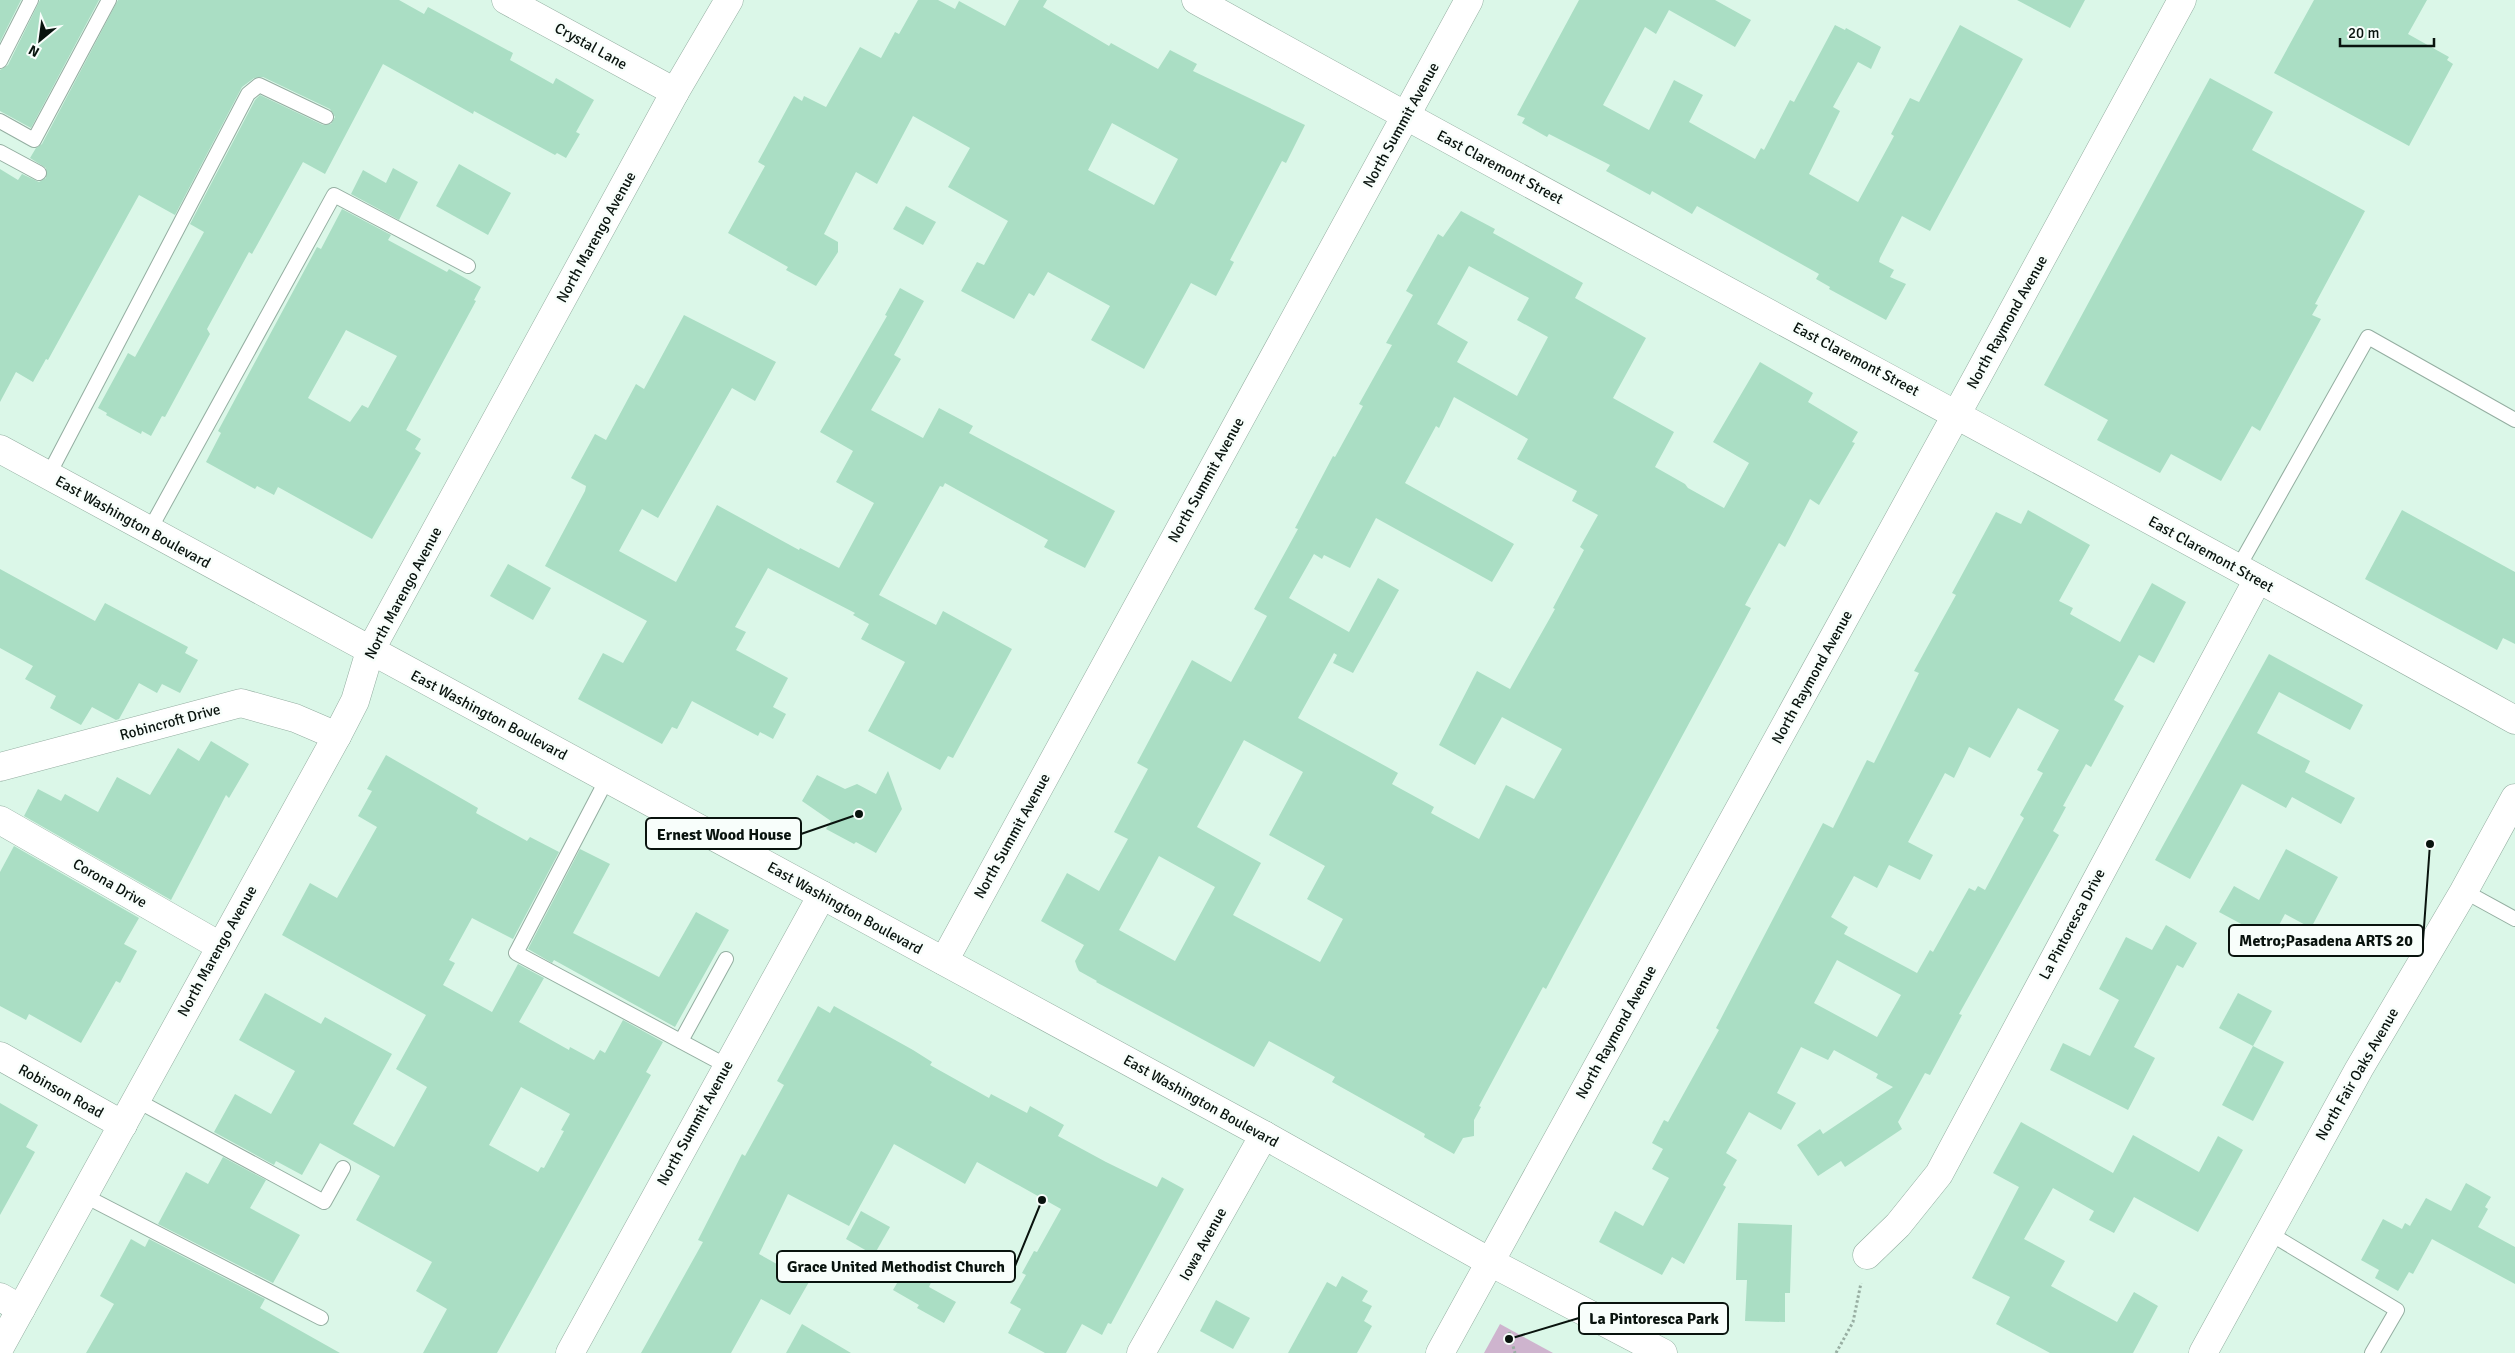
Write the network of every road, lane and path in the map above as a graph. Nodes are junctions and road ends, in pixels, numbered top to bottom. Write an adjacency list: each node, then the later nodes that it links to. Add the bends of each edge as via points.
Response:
1 (31, 0): 8 (lane)
2 (109, 0): 12 (lane, via 34,140)
3 (506, 0): 9 (street, Crystal Lane)
4 (729, 0): 9 (street, North Marengo Avenue)
5 (1196, 0): 11 (street, East Claremont Street)
6 (1469, 0): 11 (street, North Summit Avenue)
7 (2182, 0): 16 (street, North Raymond Avenue)
8 (0, 60)
9 (675, 92): 22 (street, North Marengo Avenue)
10 (326, 116): 19 (lane, via 260,85 248,94)
11 (1406, 117): 16 (street, East Claremont Street); 34 (street, North Summit Avenue)
12 (0, 121)
13 (0, 152): 14 (lane)
14 (40, 174)
15 (468, 266): 20 (lane, via 334,195)
16 (1957, 414): 21 (street, East Claremont Street); 45 (street, North Raymond Avenue)
17 (2515, 420): 21 (lane, via 2368,337)
18 (0, 450): 19 (street, East Washington Boulevard)
19 (48, 476): 20 (street, East Washington Boulevard)
20 (149, 531): 22 (street, East Washington Boulevard)
21 (2248, 574): 23 (street, East Claremont Street); 44 (street, La Pintoresca Drive, via 1938,1174 1898,1225)
22 (370, 651): 24 (street, North Marengo Avenue, via 355,701); 26 (street, East Washington Boulevard)
23 (2515, 720)
24 (337, 736): 25 (street, Robincroft Drive, via 295,718 241,703); 32 (street, North Marengo Avenue)
25 (0, 766)
26 (607, 779): 30 (street, East Washington Boulevard); 35 (lane, via 516,953)
27 (2515, 798): 29 (street, North Fair Oaks Avenue)
28 (0, 820): 32 (street, Corona Drive)
29 (2464, 891): 31 (lane); 43 (street, North Fair Oaks Avenue, via 2359,1069)
30 (822, 895): 34 (street, East Washington Boulevard); 37 (street, North Summit Avenue)
31 (2515, 919)
32 (220, 946): 38 (street, North Marengo Avenue)
33 (726, 959): 35 (lane)
34 (944, 961): 40 (street, East Washington Boulevard)
35 (681, 1041): 37 (lane)
36 (0, 1056): 39 (street, Robinson Road)
37 (727, 1066): 50 (street, North Summit Avenue)
38 (136, 1100): 39 (street, North Marengo Avenue); 41 (lane, via 324,1202)
39 (123, 1126): 42 (street, North Marengo Avenue)
40 (1264, 1135): 45 (street, East Washington Boulevard); 51 (street, Iowa Avenue)
41 (343, 1168)
42 (83, 1195): 46 (street, North Marengo Avenue); 47 (lane)
43 (2269, 1233): 56 (street, North Fair Oaks Avenue); 57 (lane, via 2397,1310)
44 (1867, 1256): 55 (path, via 1853,1322)
45 (1490, 1262): 52 (street, North Raymond Avenue); 54 (street, East Washington Boulevard)
46 (10, 1303): 49 (street, North Marengo Avenue)
47 (321, 1318)
48 (1509, 1332): 53 (path)
49 (0, 1347)
50 (570, 1353)
51 (1141, 1353)
52 (1440, 1353)
53 (1516, 1353)
54 (1663, 1353)
55 (1836, 1353)
56 (2204, 1353)
57 (2372, 1353)

